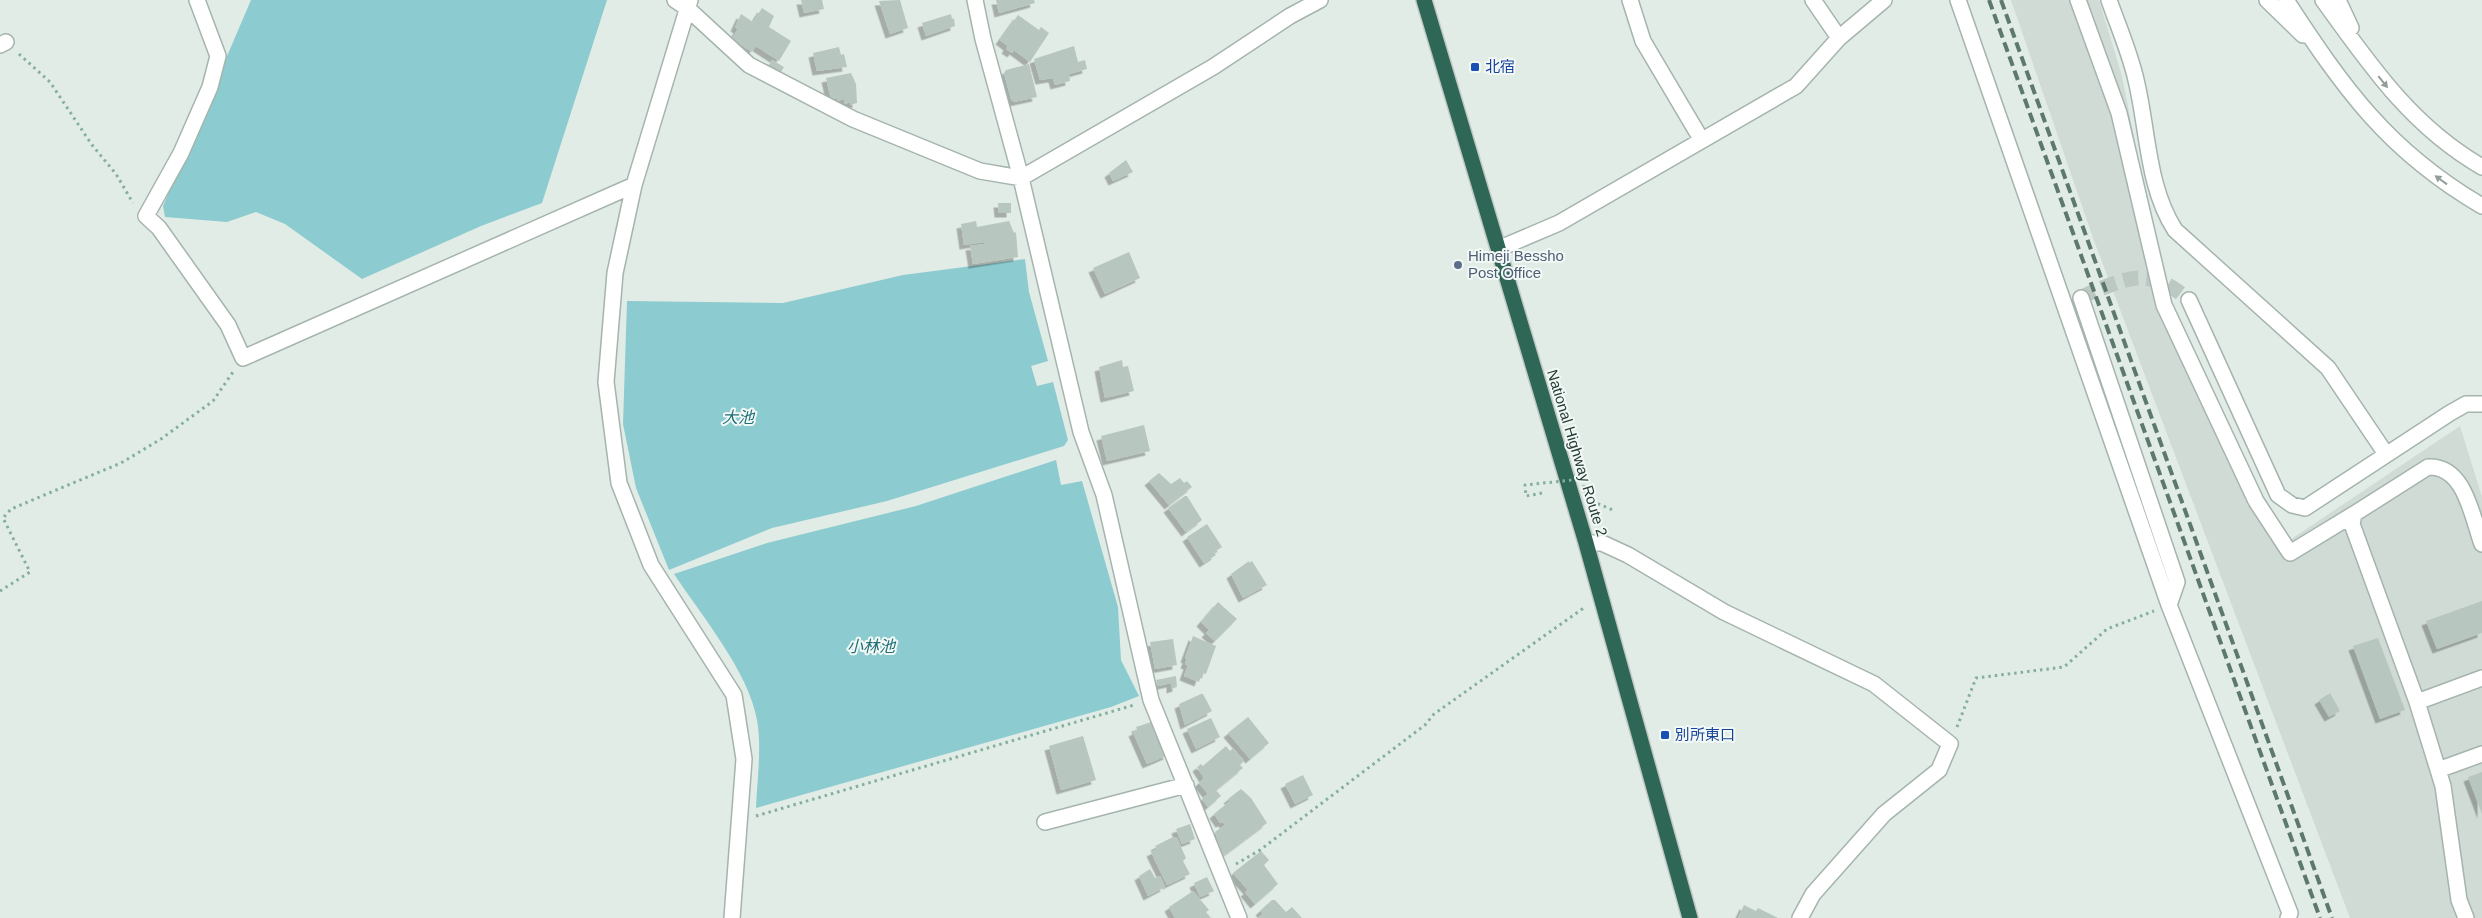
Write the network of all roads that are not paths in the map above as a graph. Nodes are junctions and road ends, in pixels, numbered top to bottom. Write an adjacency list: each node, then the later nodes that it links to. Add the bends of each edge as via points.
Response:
1 (197, 0): 22 (street, via 218,56 210,87 181,153 146,216 159,228 228,325 243,358)
2 (975, 0): 21 (street)
3 (1320, 0): 21 (street, via 1213,67)
4 (1424, 0): 24 (highway, National Highway Route 2)
5 (1630, 0): 19 (street, via 1643,42)
6 (1813, 0): 16 (street)
7 (1884, 0): 16 (street)
8 (1958, 0): 32 (street)
9 (2078, 0): 29 (street, via 2119,113 2164,305 2256,501 2290,553)
10 (2109, 0): 28 (street, via 2136,79 2158,195 2165,215 2175,230 2328,368)
11 (2267, 0): 17 (street)
12 (2286, 0): 17 (street)
13 (2323, 0): 18 (street)
14 (2338, 0): 18 (street)
15 (684, 3): 21 (street, via 749,65 853,119 980,171); 22 (street)
16 (1839, 38): 19 (street, via 1796,86)
17 (2319, 50): 23 (street, one-way to 17, via 2445,183 2389,137)
18 (2363, 56): 20 (street, one-way to 20, via 2421,123)
19 (1701, 139): 24 (street, via 1559,223)
20 (2482, 167)
21 (1021, 178): 37 (street, via 1081,432 1104,494 1151,700)
22 (634, 185): 40 (street, via 615,272 606,382 619,483 651,565 734,695 744,759)
23 (2482, 206)
24 (1498, 249): 30 (highway, National Highway Route 2)
25 (2081, 298): 32 (street, via 2177,582)
26 (2189, 300): 28 (street, via 2278,495 2292,506 2305,508)
27 (2482, 404): 28 (street, via 2466,404)
28 (2386, 454)
29 (2354, 514): 31 (street, via 2428,467 2438,467 2451,473 2460,484); 34 (street, via 2352,524)
30 (1586, 543): 42 (highway, National Highway Route 2); 43 (street, via 1602,542 1724,612 1874,684 1950,744 1939,770 1884,814 1813,894)
31 (2482, 544)
32 (2169, 605): 39 (street)
33 (2482, 678): 34 (street)
34 (2417, 702): 36 (street)
35 (2482, 754): 36 (street)
36 (2438, 770): 44 (street, via 2452,834 2460,900)
37 (1186, 785): 38 (street); 41 (street)
38 (1045, 822)
39 (2289, 915)
40 (732, 918)
41 (1239, 918)
42 (1690, 918)
43 (1800, 918)
44 (2466, 918)

